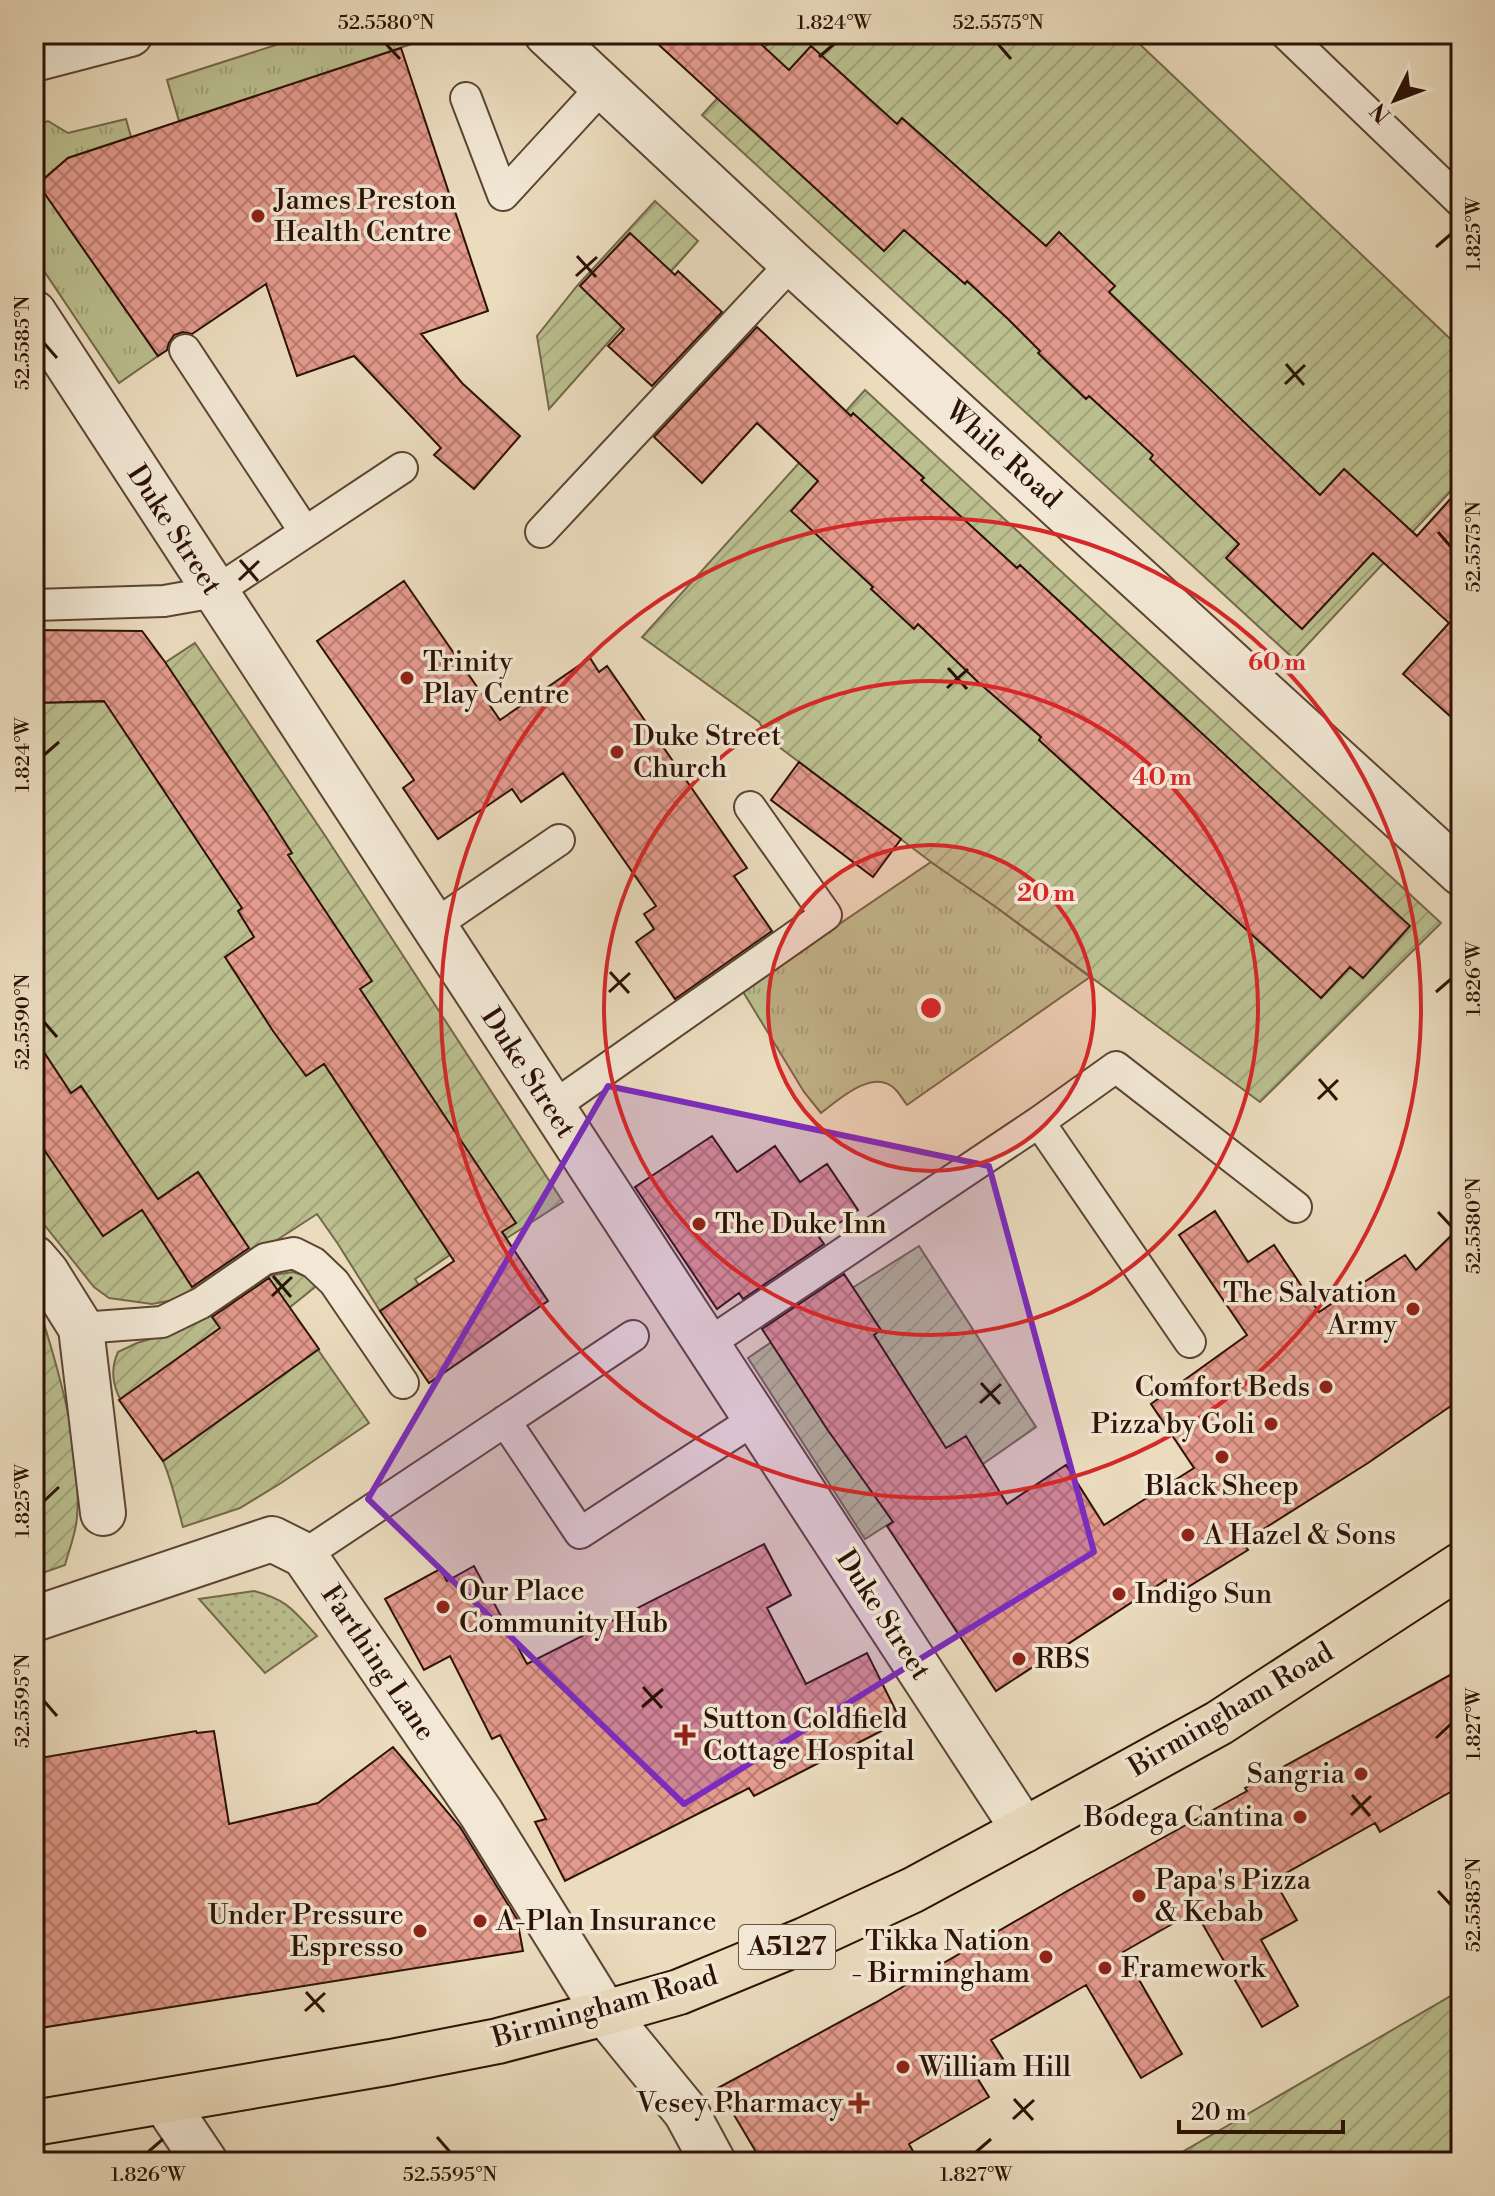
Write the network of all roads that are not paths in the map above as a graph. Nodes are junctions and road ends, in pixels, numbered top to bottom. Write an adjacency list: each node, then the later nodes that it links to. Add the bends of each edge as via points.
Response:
1 (130, 34): 4 (street)
2 (547, 34): 5 (street, While Road)
3 (1286, 34): 7 (lane)
4 (34, 59)
5 (603, 86): 6 (lane, via 503,195); 8 (street, While Road)
6 (466, 98)
7 (1461, 202)
8 (792, 263): 13 (lane); 18 (street, While Road)
9 (34, 313): 14 (street, Duke Street)
10 (185, 350): 12 (lane)
11 (402, 468): 12 (lane)
12 (305, 532): 14 (lane)
13 (541, 532)
14 (215, 592): 15 (lane, via 164,601); 19 (street, Duke Street)
15 (34, 605)
16 (750, 807): 20 (lane, via 826,915)
17 (559, 840): 19 (lane)
18 (1460, 870)
19 (433, 926): 20 (street, Duke Street)
20 (551, 1108): 27 (street, Duke Street)
21 (1039, 1122): 22 (lane, via 1116,1067); 26 (lane); 27 (lane)
22 (1296, 1207)
23 (34, 1258): 24 (street)
24 (81, 1328): 28 (lane, via 162,1322 201,1303 265,1259 294,1253 334,1282); 31 (street)
25 (633, 1336): 30 (lane)
26 (1190, 1342)
27 (706, 1345): 29 (street, Duke Street)
28 (403, 1383)
29 (755, 1419): 30 (lane, via 580,1533); 35 (street, Duke Street)
30 (505, 1421): 32 (lane)
31 (103, 1513)
32 (304, 1555): 34 (street, Farthing Lane, via 272,1539); 36 (street, Farthing Lane, via 481,1813)
33 (1461, 1565): 35 (main road, Birmingham Road / A5127, via 1219,1723)
34 (34, 1619)
35 (1024, 1830): 36 (main road, Birmingham Road / A5127, via 805,1940 679,1992)
36 (605, 2013): 37 (main road, Birmingham Road / A5127, via 483,2044); 40 (street, Farthing Lane, via 686,2112)
37 (164, 2101): 38 (main road, Birmingham Road / A5127); 39 (street)
38 (34, 2123)
39 (205, 2162)
40 (713, 2162)

